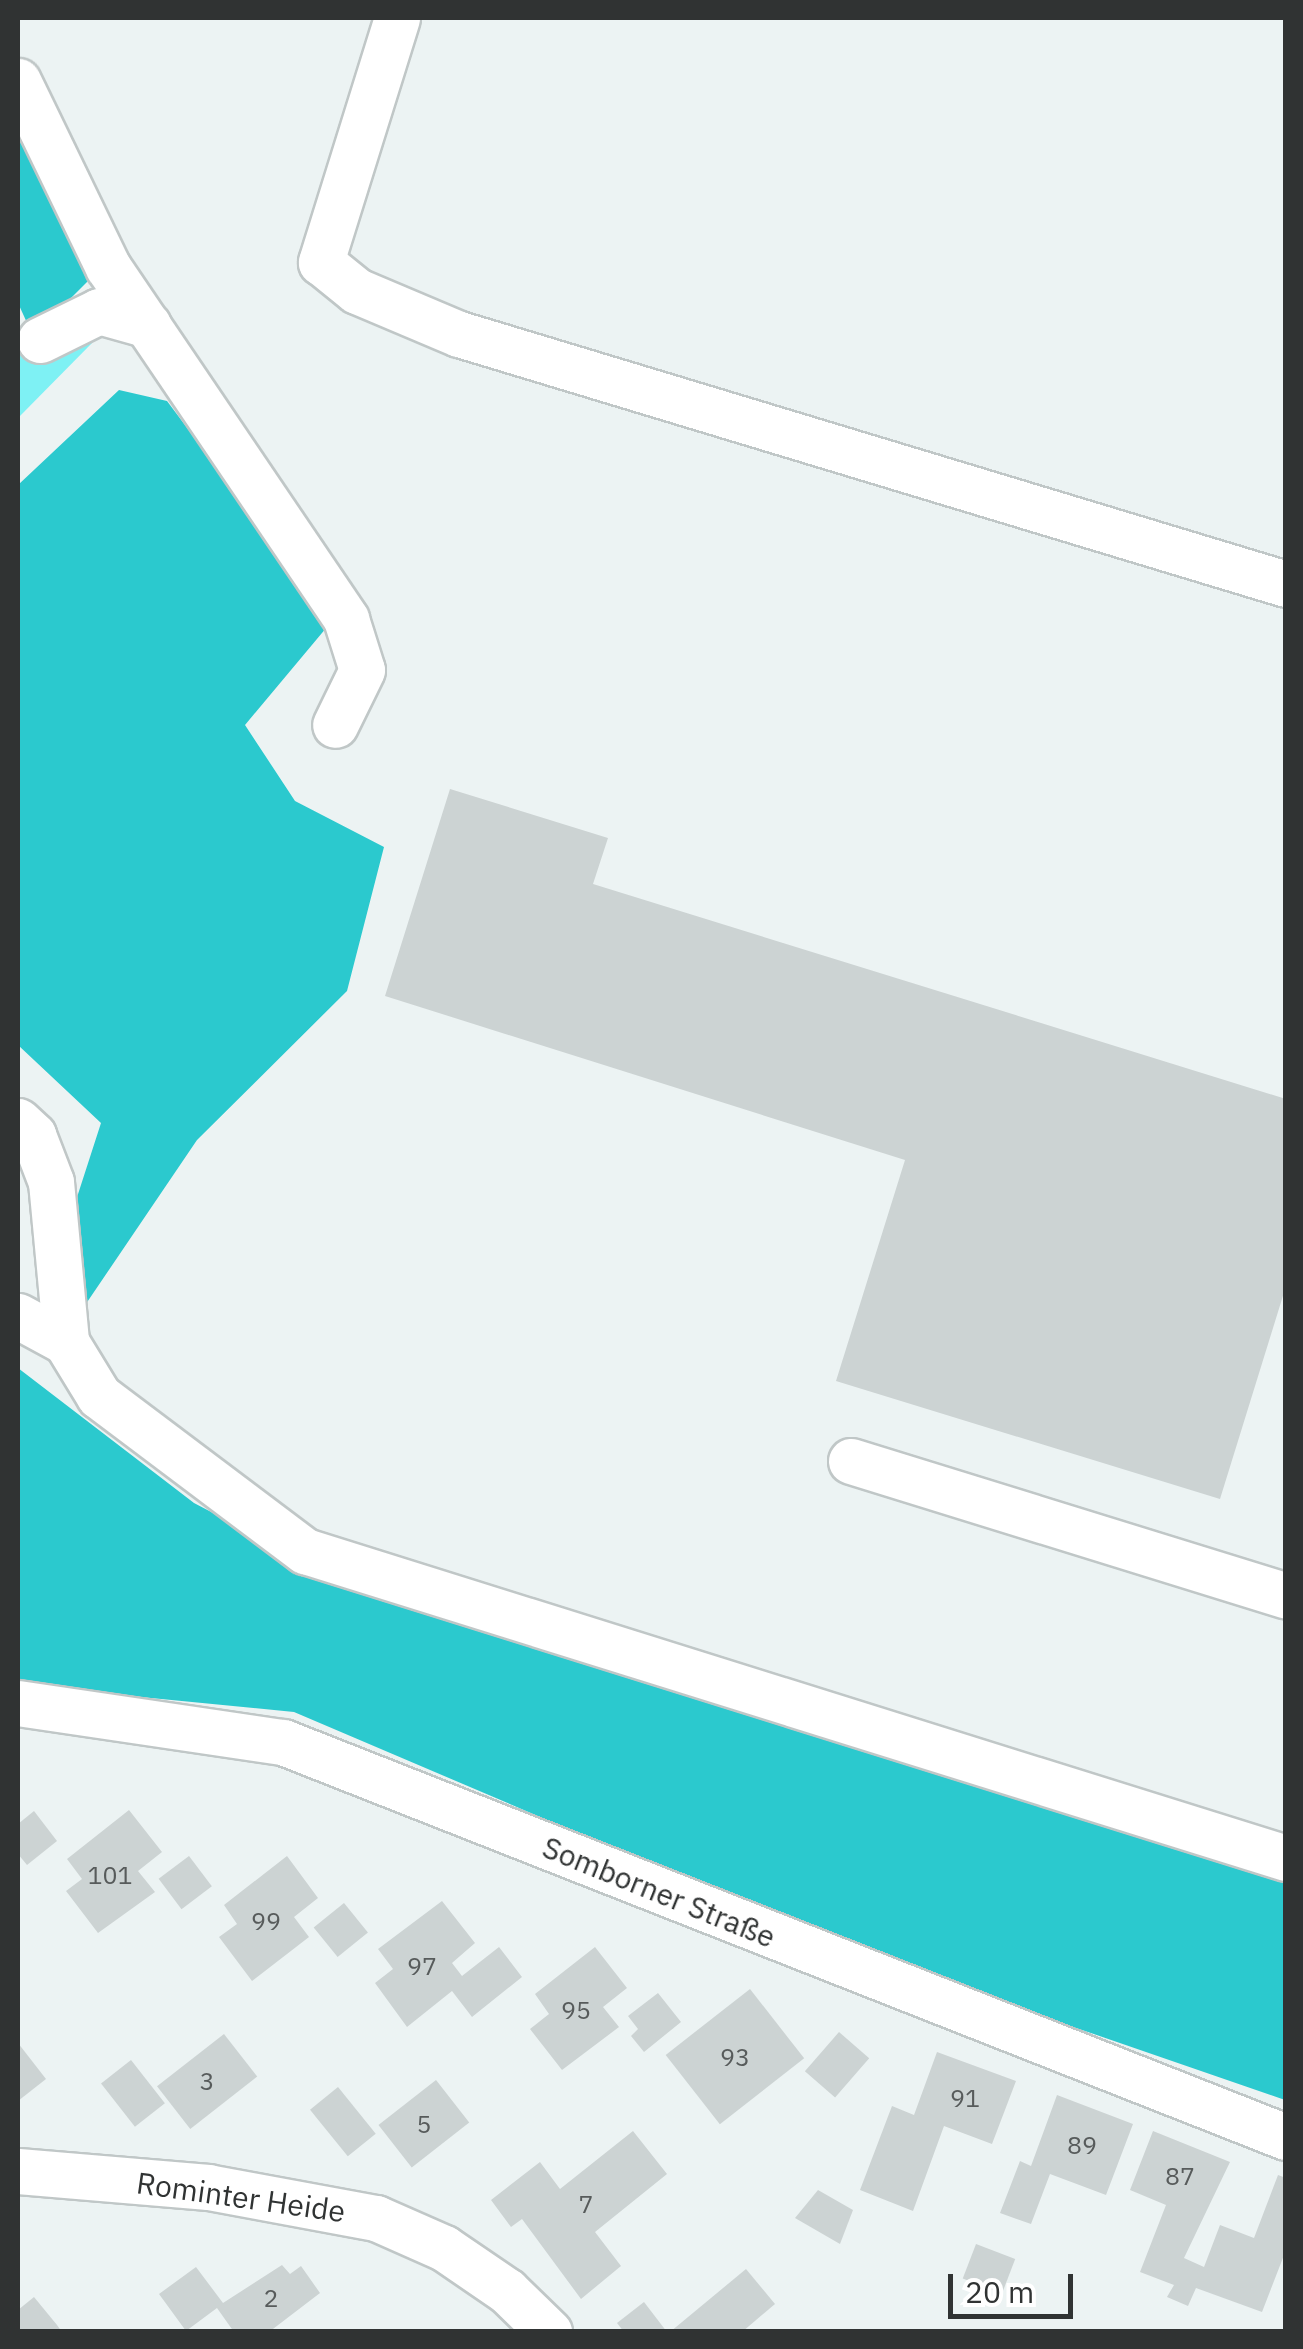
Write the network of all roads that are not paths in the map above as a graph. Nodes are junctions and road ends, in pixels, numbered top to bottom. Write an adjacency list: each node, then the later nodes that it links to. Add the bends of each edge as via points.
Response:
1 (397, 18): 5 (street, via 321,262 357,291 460,334)
2 (18, 81): 3 (street, via 108,267)
3 (148, 325): 4 (street, via 98,311); 6 (street, via 346,619 362,670)
4 (40, 340)
5 (1286, 584)
6 (335, 725)
7 (18, 1121): 9 (street, via 33,1135 51,1182)
8 (18, 1316): 9 (street)
9 (66, 1342): 13 (street, via 99,1396 305,1551)
10 (851, 1461): 11 (street)
11 (1286, 1596)
12 (18, 1703): 14 (street, Somborner Straße, via 283,1742)
13 (1286, 1858)
14 (1286, 2137)
15 (18, 2171): 16 (street, Rominter Heide, via 208,2187 376,2218 444,2248 507,2291)
16 (549, 2332)

